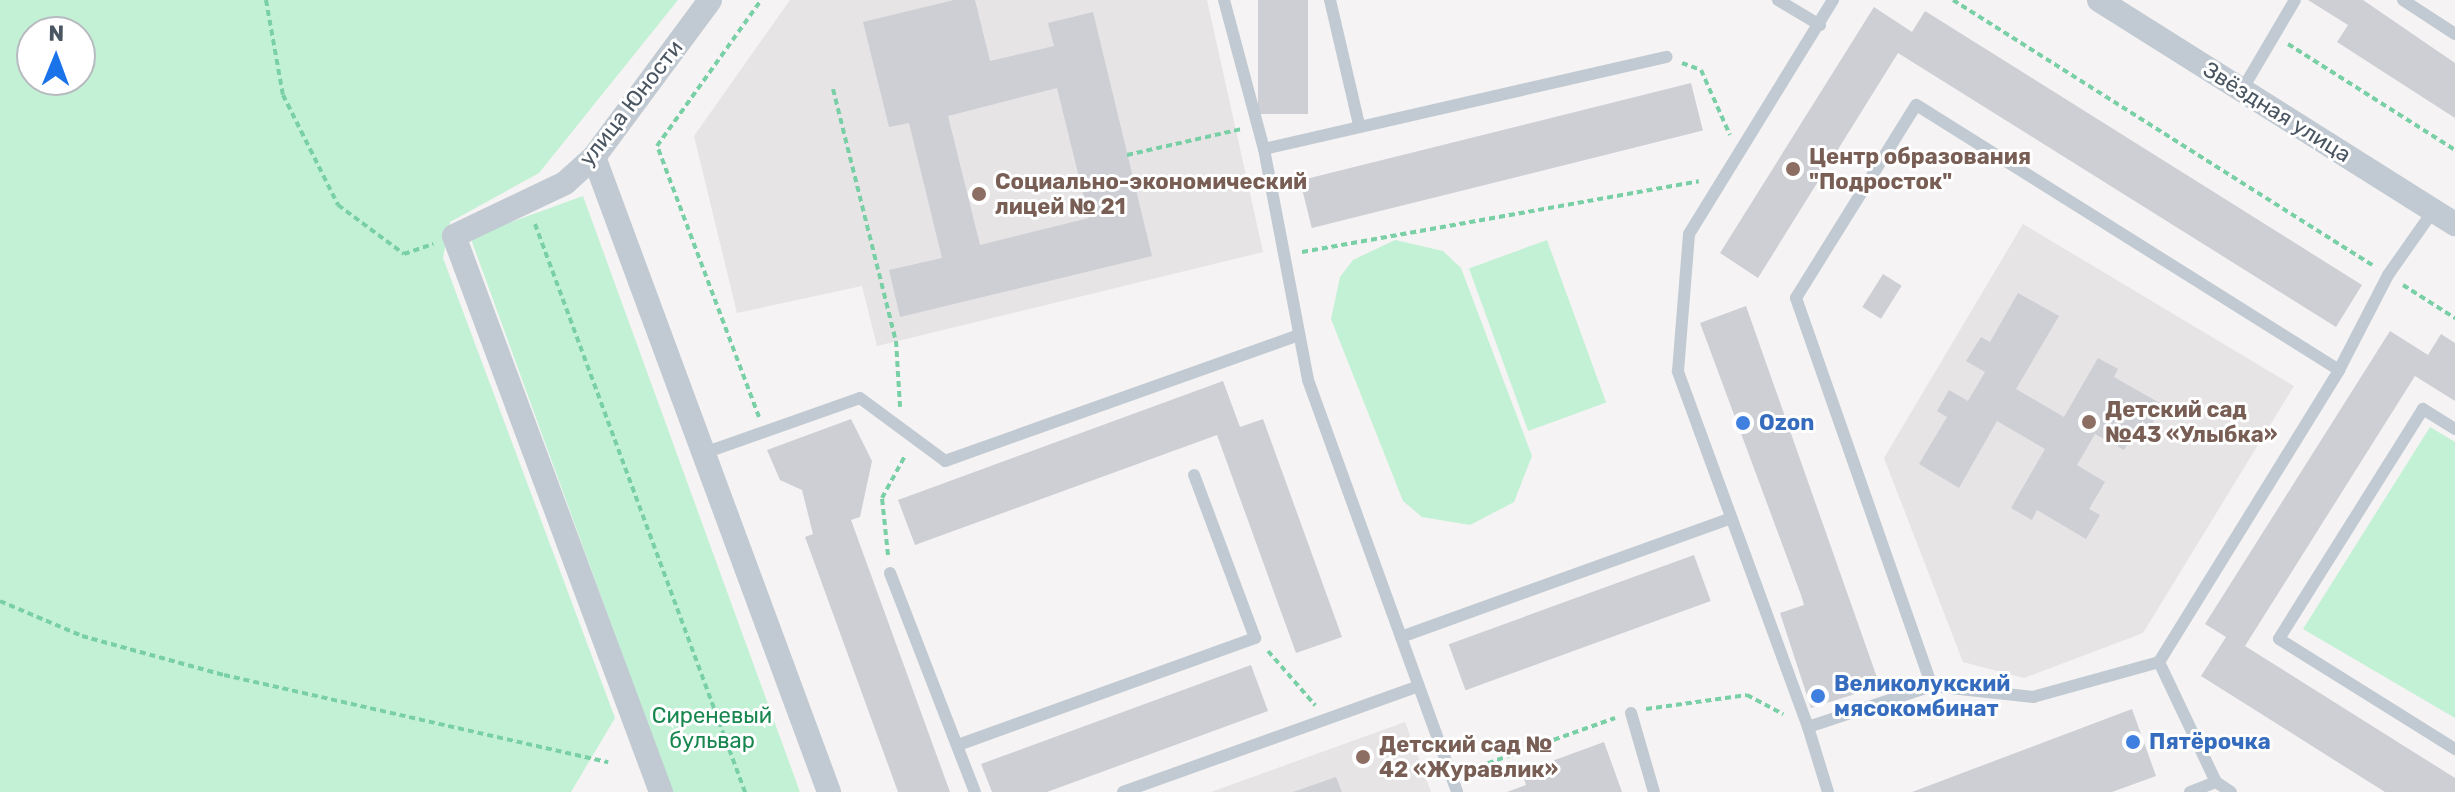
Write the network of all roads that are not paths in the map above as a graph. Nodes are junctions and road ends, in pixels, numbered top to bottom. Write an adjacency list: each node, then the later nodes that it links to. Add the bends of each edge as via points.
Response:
1 (710, 0): 15 (street, улица Юности)
2 (1224, 0): 14 (lane)
3 (1330, 0): 13 (lane)
4 (1778, 0): 9 (lane)
5 (1833, 0): 9 (lane)
6 (2099, 0): 12 (street, Звёздная улица)
7 (2295, 0): 12 (lane)
8 (2403, 0): 10 (lane)
9 (1820, 25): 23 (lane, via 1689,234 1678,371)
10 (2455, 34)
11 (1667, 57): 13 (lane)
12 (2242, 90): 16 (street, Звёздная улица)
13 (1359, 125): 14 (lane)
14 (1264, 149): 18 (lane)
15 (594, 157): 21 (street); 34 (street, улица Юности, via 565,183 454,236)
16 (2433, 211): 17 (street, Звёздная улица); 19 (lane, via 2388,275)
17 (2455, 224)
18 (1299, 335): 21 (lane, via 945,461 860,398); 25 (lane, via 1308,380)
19 (2339, 370): 26 (lane); 28 (lane, via 1916,105 1796,298)
20 (2455, 429): 32 (lane, via 2423,409 2279,639)
21 (707, 452): 35 (street)
22 (1194, 475): 31 (lane, via 1255,638)
23 (1731, 518): 25 (lane); 30 (lane)
24 (890, 573): 31 (lane)
25 (1401, 637): 27 (lane)
26 (2159, 662): 28 (lane, via 2033,697); 33 (lane)
27 (1419, 686): 37 (lane); 38 (lane)
28 (1932, 686): 30 (lane)
29 (1631, 713): 39 (lane)
30 (1808, 727): 40 (lane)
31 (958, 745): 36 (lane)
32 (2455, 749)
33 (2216, 782): 41 (lane); 42 (lane)
34 (661, 792)
35 (829, 792)
36 (975, 792)
37 (1123, 792)
38 (1457, 792)
39 (1654, 792)
40 (1828, 792)
41 (2190, 792)
42 (2231, 792)

